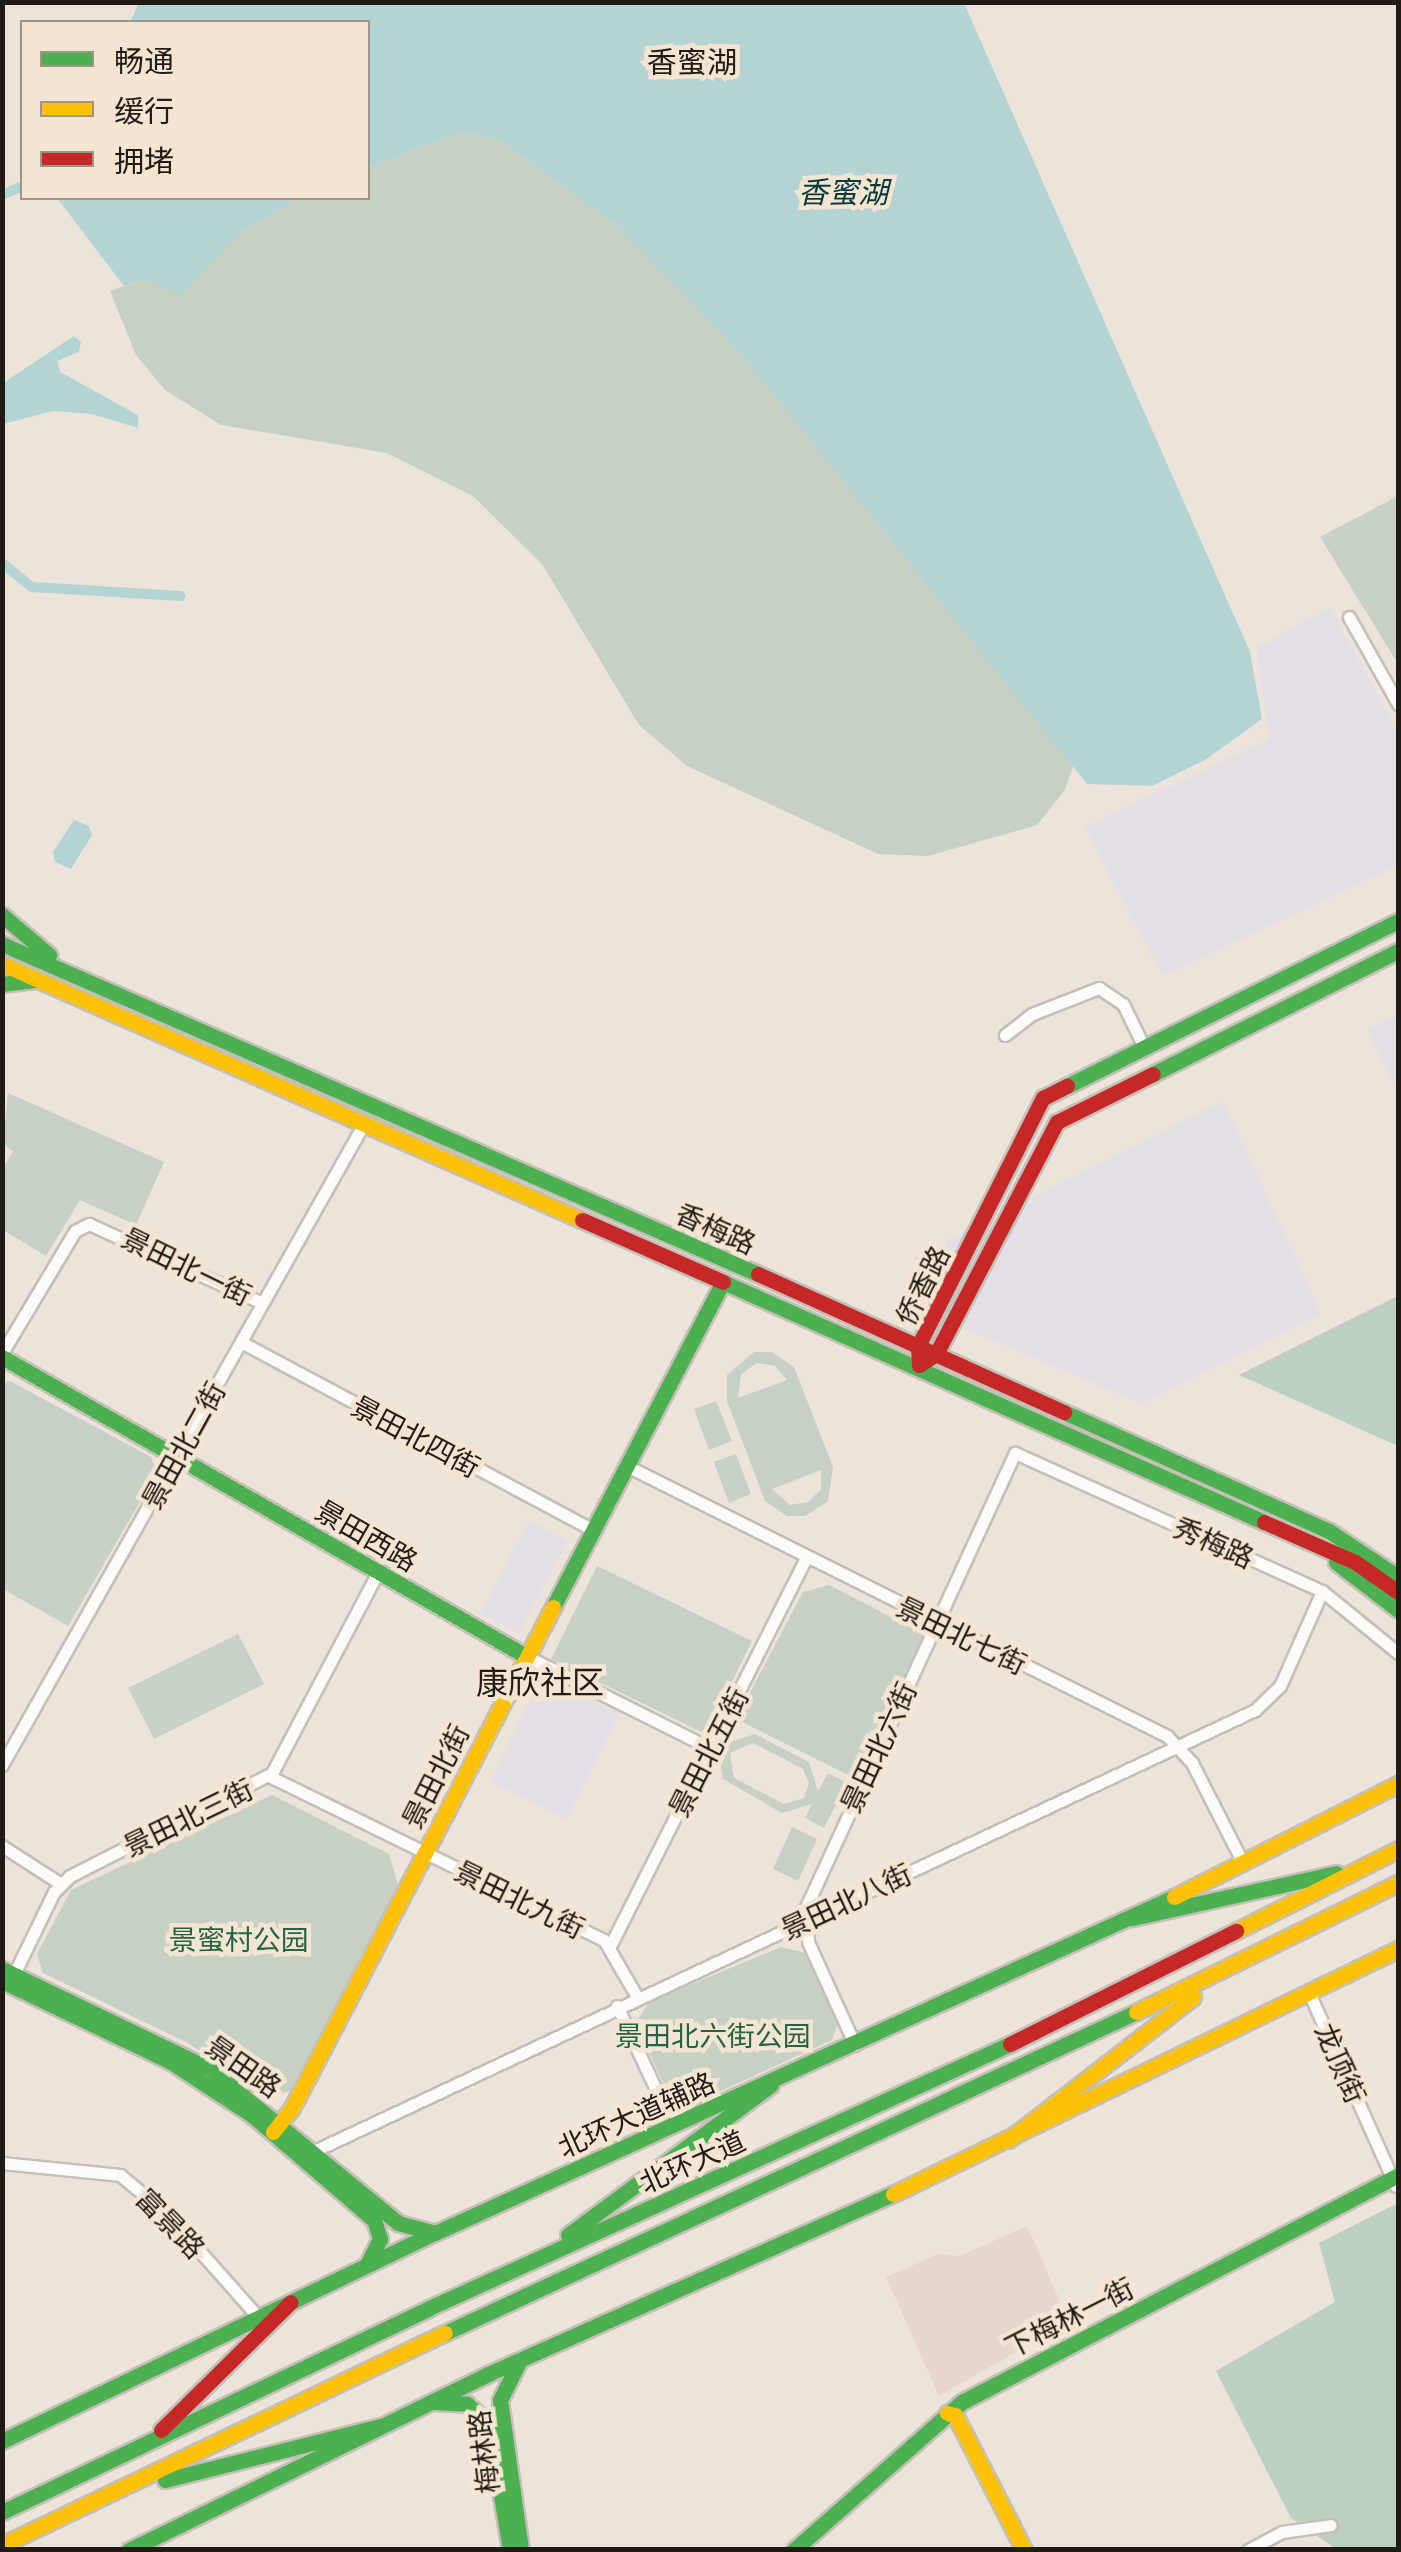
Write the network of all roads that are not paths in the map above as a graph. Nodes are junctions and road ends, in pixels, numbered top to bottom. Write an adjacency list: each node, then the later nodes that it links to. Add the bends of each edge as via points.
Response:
1 (1349, 616): 2 (street)
2 (1398, 704)
3 (2, 915): 8 (main road)
4 (1398, 922): 12 (main road, 侨香路)
5 (2, 944): 8 (main road, 香梅路)
6 (1398, 951): 22 (main road, 侨香路, via 1056,1122)
7 (2, 964): 9 (main road, 香梅路)
8 (74, 972): 14 (main road, 香梅路)
9 (41, 981): 10 (main road); 13 (main road, 香梅路)
10 (2, 984)
11 (1004, 1035): 12 (street, via 1047,1007 1099,988 1123,1004)
12 (1144, 1047): 21 (main road, 侨香路, via 1043,1098)
13 (363, 1125): 15 (main road, 香梅路); 19 (street, 景田北二街)
14 (550, 1182): 15 (main road, via 558,1196); 16 (main road, 香梅路)
15 (544, 1206): 18 (main road, 香梅路)
16 (735, 1264): 17 (main road, 香梅路); 18 (main road)
17 (758, 1274): 18 (main road); 21 (main road, 香梅路)
18 (722, 1282): 24 (main road, 香梅路); 27 (main road, 景田北街)
19 (262, 1303): 20 (street, 景田北二街); 23 (street, 景田北一街, via 89,1224 76,1231)
20 (239, 1345): 26 (street, 景田北二街); 29 (street, 景田北四街)
21 (918, 1346): 22 (main road, 香梅路); 24 (main road, 侨香路)
22 (936, 1354): 24 (main road, 侨香路); 28 (main road, 香梅路)
23 (2, 1355): 26 (main road, 景田西路)
24 (919, 1365): 30 (main road, 香梅路)
25 (1015, 1452): 35 (street, 秀梅路); 37 (street, 景田北六街)
26 (178, 1455): 33 (main road, 景田西路); 42 (street, 景田北二街)
27 (625, 1465): 29 (main road, 景田北街); 31 (street, 景田北七街)
28 (1329, 1530): 32 (main road); 34 (main road, 香梅路)
29 (589, 1532): 39 (main road, 景田北街)
30 (1319, 1545): 34 (main road, 香梅路); 36 (main road)
31 (806, 1558): 37 (street, 景田北七街); 40 (street, 景田北五街)
32 (1398, 1565)
33 (379, 1570): 39 (main road, 景田西路); 43 (street, 景田北三街)
34 (1397, 1586)
35 (1322, 1591): 38 (street, 秀梅路); 41 (street, 景田北八街, via 1272,1696)
36 (1398, 1610)
37 (936, 1624): 41 (street, 景田北七街, via 1148,1726); 53 (street, 景田北六街)
38 (1398, 1653)
39 (524, 1655): 40 (street, 景田西路); 47 (main road, 景田北街)
40 (710, 1748): 54 (street, 景田北五街)
41 (1180, 1748): 48 (street, 景田北七街); 53 (street, 景田北八街)
42 (2, 1765)
43 (269, 1776): 47 (street, 景田北九街); 51 (street, 景田北三街)
44 (1398, 1784): 48 (main road, 北环大道辅路)
45 (2, 1846): 51 (street)
46 (1398, 1849): 49 (main road, 北环大道)
47 (424, 1852): 54 (street, 景田北九街); 64 (main road, 景田北街)
48 (1244, 1863): 52 (main road, 北环大道辅路)
49 (1362, 1867): 52 (main road); 70 (main road, 北环大道, via 1023,2038)
50 (1398, 1883): 56 (main road, 北环大道)
51 (61, 1884): 57 (street)
52 (1132, 1918): 61 (main road, 北环大道辅路)
53 (803, 1920): 59 (street, 景田北八街); 61 (street)
54 (610, 1946): 59 (street, 景田北九街)
55 (1398, 1949): 58 (main road)
56 (1248, 1960): 65 (main road); 81 (main road, 北环大道)
57 (6, 1980): 64 (main road, 景田路, via 173,2048)
58 (1310, 1994): 65 (main road); 68 (street, 龙顶街)
59 (636, 1997): 60 (street, 景田北八街)
60 (617, 2006): 63 (street, via 666,2109); 66 (street, 景田北八街)
61 (855, 2045): 62 (main road, 北环大道辅路)
62 (770, 2084): 63 (main road, 北环大道辅路); 70 (main road)
63 (687, 2118): 69 (main road, 北环大道辅路)
64 (277, 2127): 66 (main road, 景田路); 71 (main road, 景田路, via 374,2220 380,2239)
65 (1008, 2140): 74 (main road)
66 (314, 2151): 69 (main road, 景田路, via 398,2224)
67 (2, 2163): 73 (street, 富景路, via 110,2172 129,2180)
68 (1396, 2181): 76 (main road, 下梅林一街)
69 (435, 2233): 71 (main road, 北环大道辅路)
70 (539, 2258): 79 (main road, 北环大道)
71 (367, 2265): 72 (main road, 北环大道辅路)
72 (291, 2302): 73 (main road, 北环大道辅路); 79 (main road)
73 (258, 2317): 78 (main road, 北环大道辅路)
74 (526, 2357): 75 (main road); 86 (main road, 梅林路, via 509,2373 500,2400)
75 (426, 2404): 77 (main road); 85 (main road, 梅林路, via 463,2403 488,2424)
76 (950, 2417): 87 (main road, 下梅林一街); 88 (main road, 下梅林一街); 89 (main road); 90 (main road)
77 (380, 2426): 81 (main road, via 210,2465); 84 (main road)
78 (2, 2441)
79 (148, 2444): 80 (main road, 北环大道)
80 (2, 2512)
81 (73, 2512): 83 (main road, 北环大道)
82 (1331, 2525): 91 (street, via 1282,2532)
83 (7, 2544)
84 (129, 2550)
85 (510, 2550)
86 (521, 2550)
87 (794, 2550)
88 (802, 2550)
89 (1013, 2550)
90 (1024, 2550)
91 (1248, 2550)

